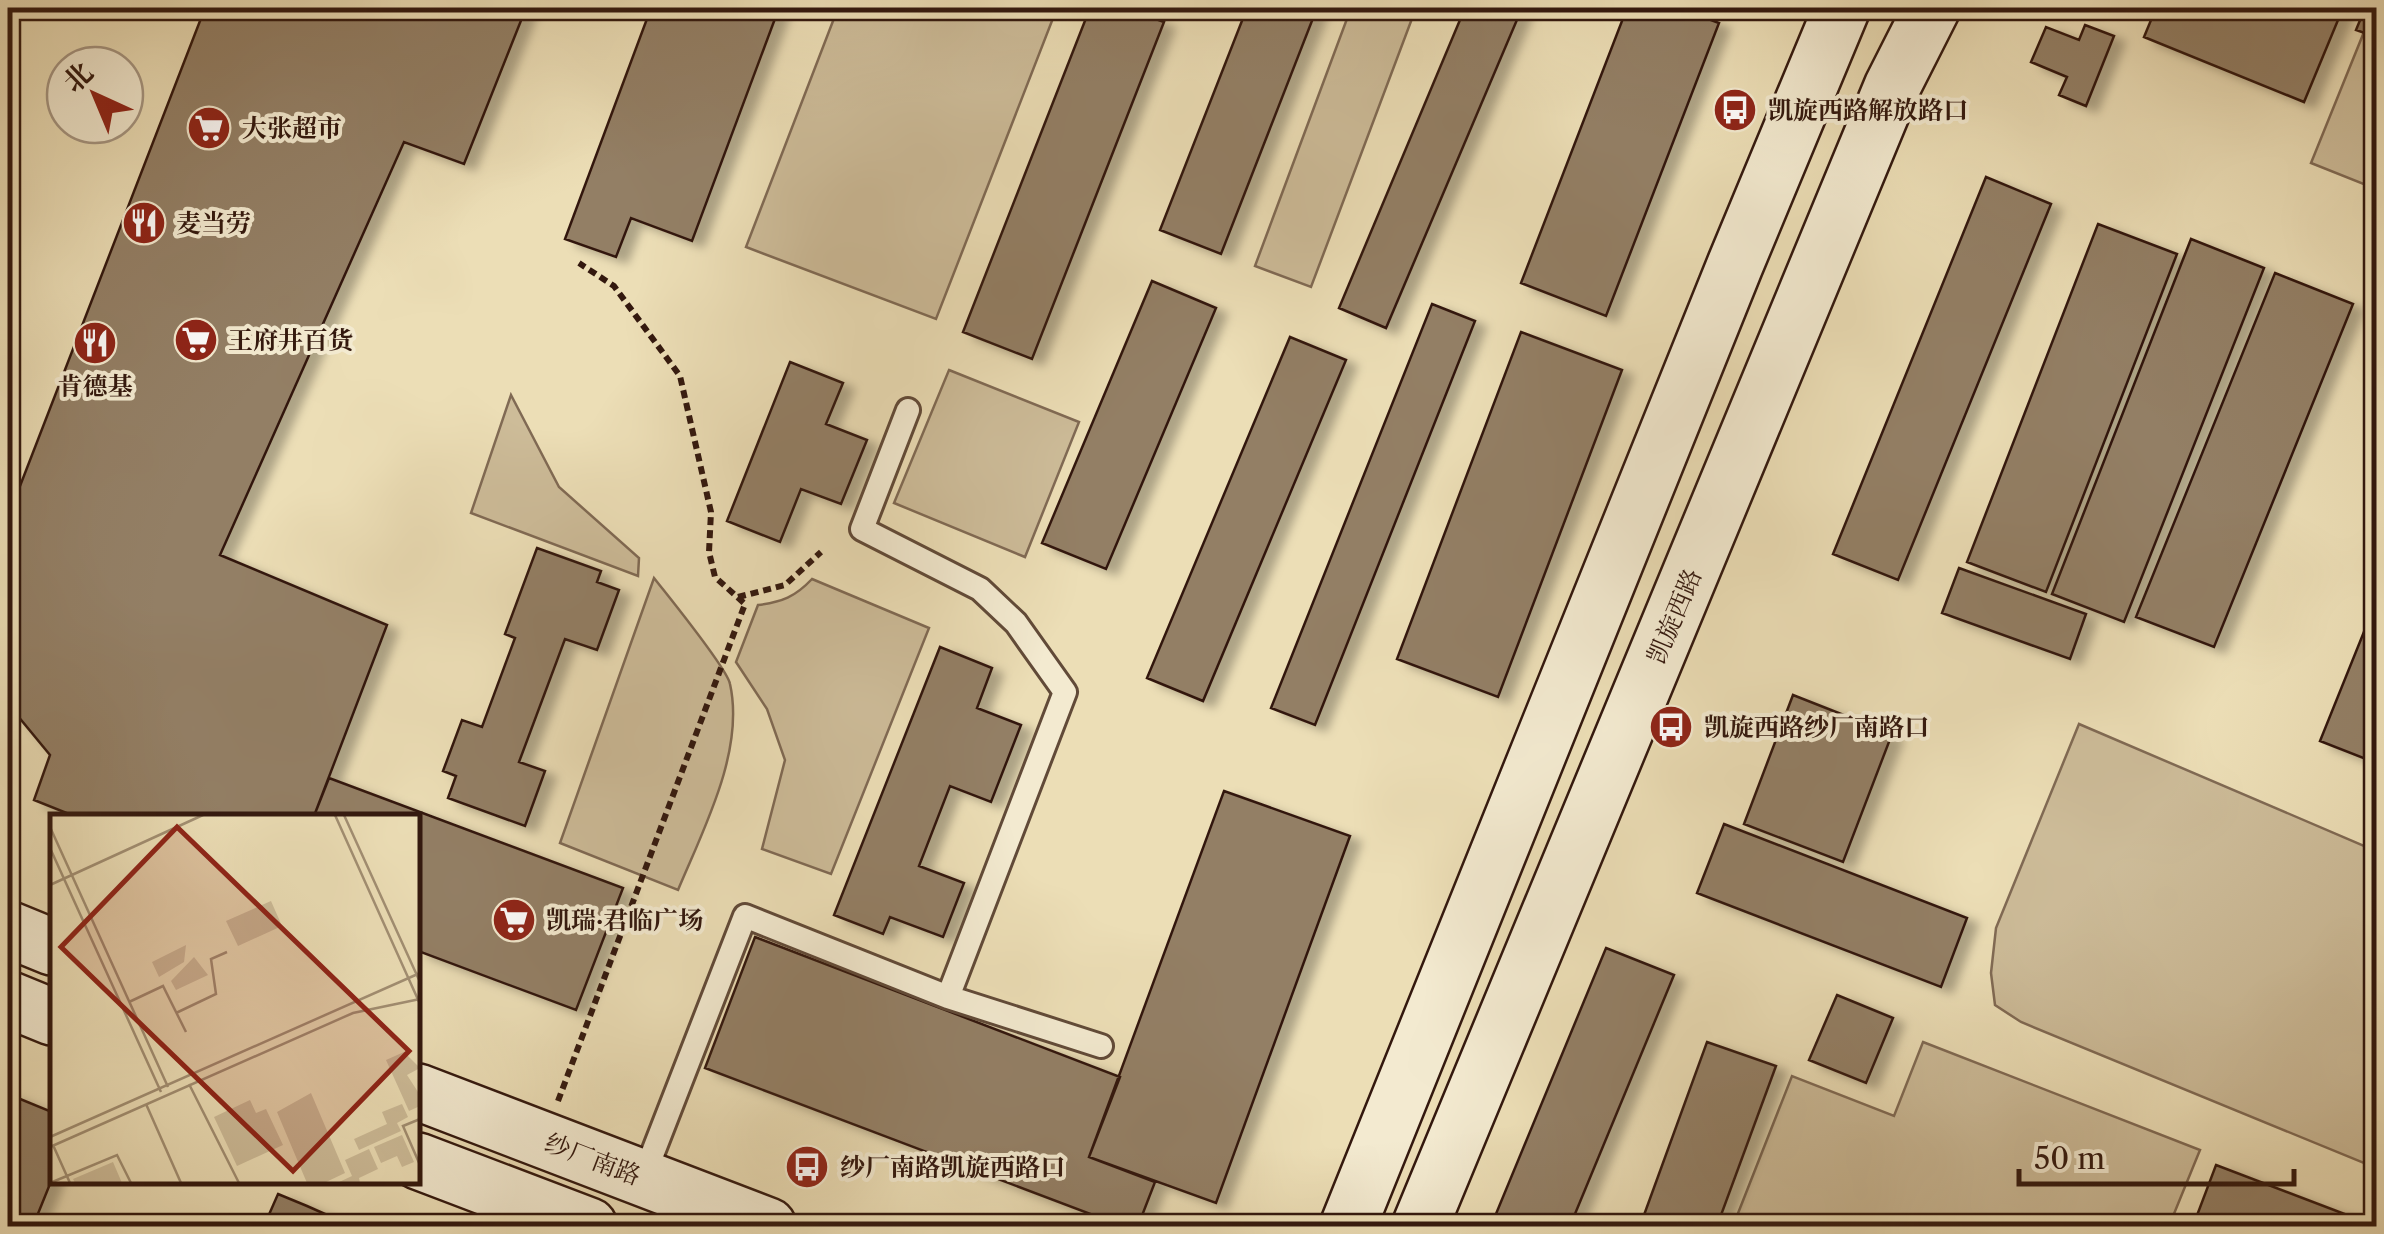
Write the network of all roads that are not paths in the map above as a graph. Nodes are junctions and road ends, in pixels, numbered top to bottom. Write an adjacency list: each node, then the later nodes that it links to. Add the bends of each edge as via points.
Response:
1 (1842, 8): 15 (main road)
2 (1932, 8): 16 (main road, 凯旋西路, via 1892,87)
3 (908, 410): 6 (lane, via 862,529 980,589 1016,624 1065,692)
4 (8, 929): 5 (main road)
5 (50, 946)
6 (948, 997): 9 (lane); 12 (lane, via 745,916)
7 (8, 999): 8 (main road)
8 (50, 1016)
9 (1101, 1046)
10 (420, 1093): 12 (main road, 纱厂南路)
11 (420, 1162): 13 (main road)
12 (642, 1178): 14 (main road, 纱厂南路)
13 (589, 1226)
14 (768, 1226)
15 (1348, 1226)
16 (1420, 1226)

